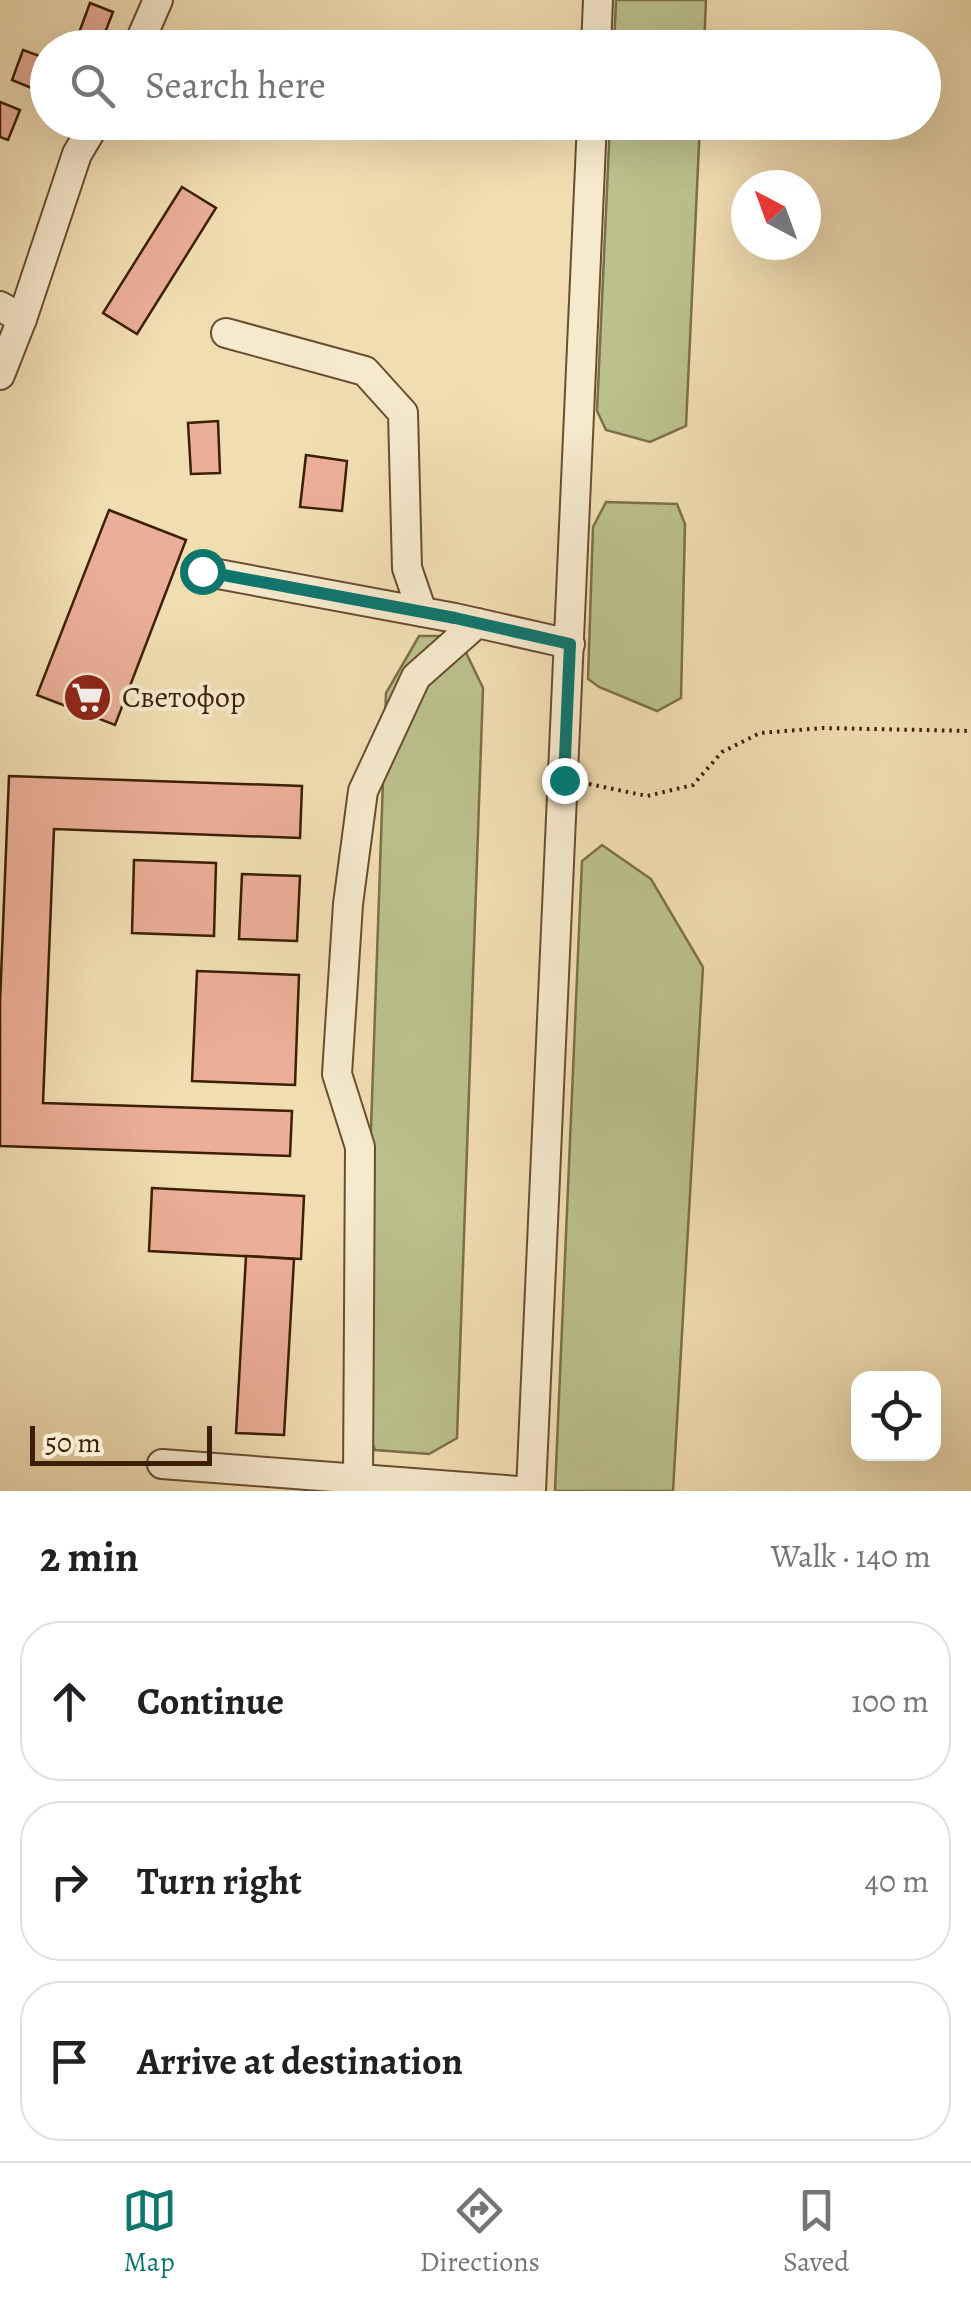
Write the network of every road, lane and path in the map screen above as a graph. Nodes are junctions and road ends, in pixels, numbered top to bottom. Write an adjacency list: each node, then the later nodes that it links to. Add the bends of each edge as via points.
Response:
1 (158, 0): 3 (street)
2 (598, 0): 4 (street)
3 (145, 30)
4 (597, 30)
5 (85, 140): 7 (street)
6 (591, 140): 13 (street)
7 (11, 313): 9 (street)
8 (226, 334): 11 (street, via 365,370 403,414 406,568)
9 (0, 375)
10 (202, 571): 11 (street)
11 (422, 612): 12 (street)
12 (477, 623): 13 (street); 17 (street, via 416,677 363,791 337,1074 360,1146)
13 (570, 644): 15 (street)
14 (971, 731): 15 (path, via 760,733 722,752 693,785 647,796)
15 (564, 780): 19 (street)
16 (162, 1464): 17 (street)
17 (358, 1479): 18 (street)
18 (518, 1491)
19 (531, 1491)

